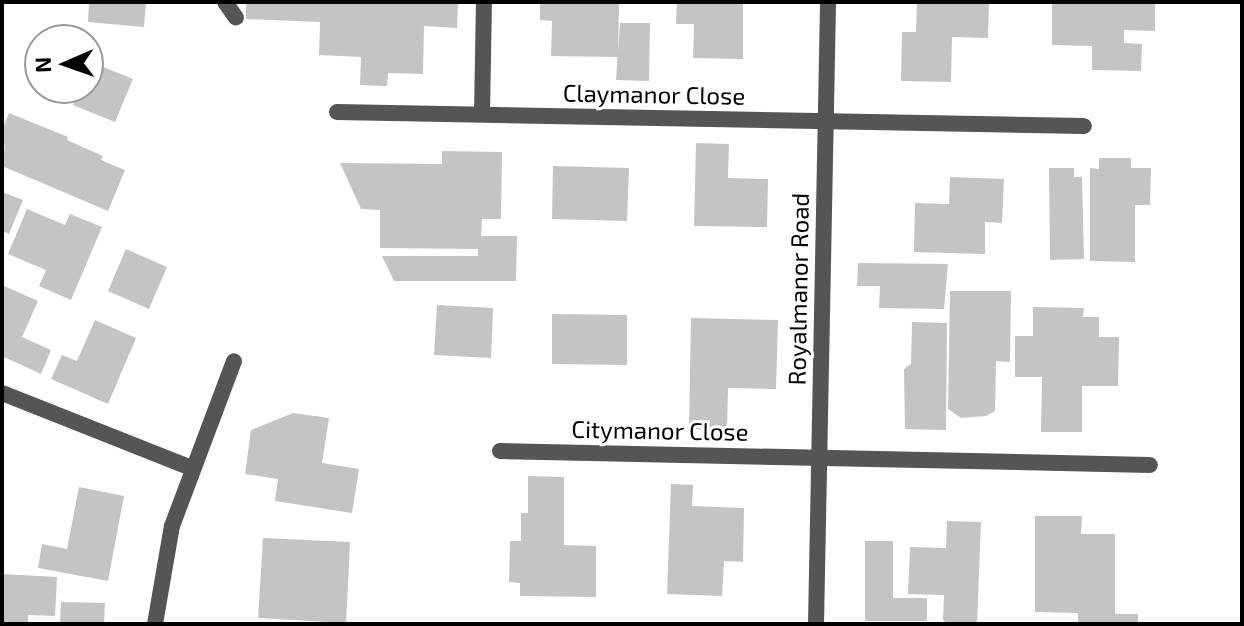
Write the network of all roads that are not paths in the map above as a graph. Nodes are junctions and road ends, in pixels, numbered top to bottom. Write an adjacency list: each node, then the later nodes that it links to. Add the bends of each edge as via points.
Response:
1 (225, 2): 4 (street)
2 (484, 2): 6 (street)
3 (828, 2): 7 (street, Royalmanor Road)
4 (236, 18)
5 (337, 112): 6 (street, Claymanor Close)
6 (482, 114): 7 (street, Claymanor Close)
7 (825, 122): 8 (street); 12 (street, Royalmanor Road)
8 (1084, 126)
9 (234, 361): 14 (street)
10 (2, 393): 14 (street)
11 (500, 451): 12 (street, Citymanor Close)
12 (818, 458): 13 (street); 16 (street, Royalmanor Road)
13 (1150, 465)
14 (191, 468): 15 (street, via 172,526)
15 (155, 624)
16 (816, 624)

